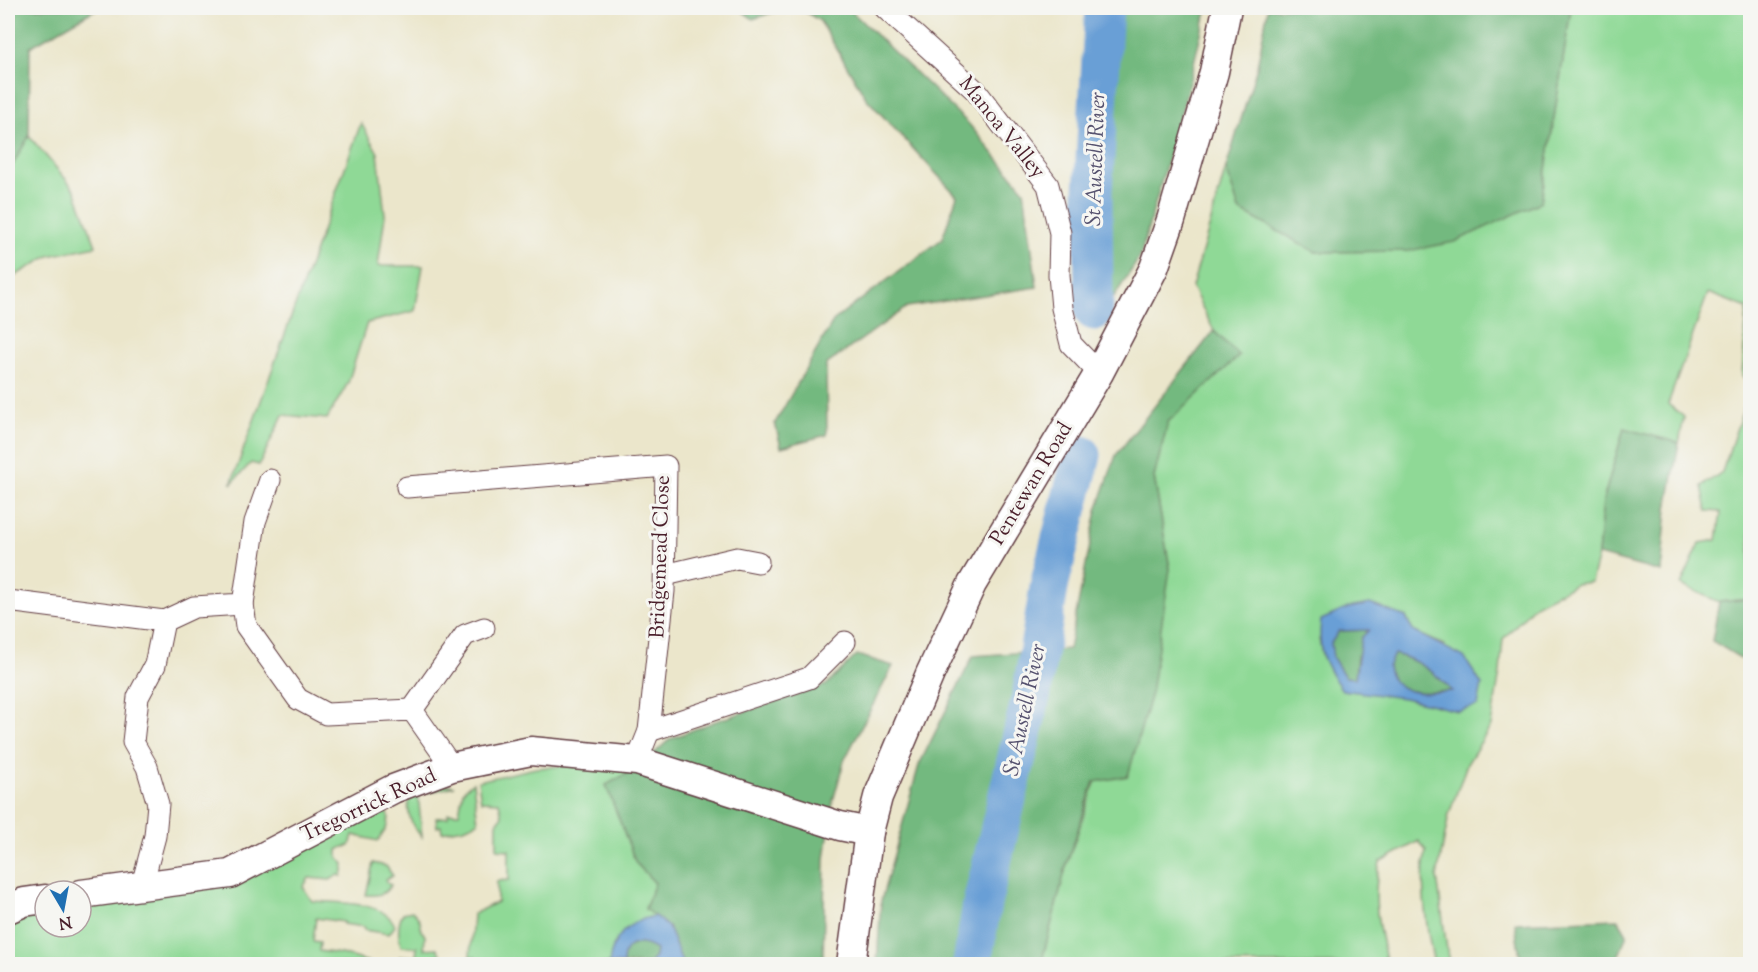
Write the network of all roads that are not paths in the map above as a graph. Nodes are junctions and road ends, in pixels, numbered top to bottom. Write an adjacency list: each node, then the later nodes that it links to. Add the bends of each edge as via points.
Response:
1 (885, 8): 3 (street, Manoa Valley, via 976,91 1048,185 1060,232 1062,308 1071,344)
2 (1227, 8): 3 (main road, Pentewan Road, via 1214,72 1171,220 1154,267)
3 (1099, 373): 17 (main road, Pentewan Road, via 972,584 878,797)
4 (270, 480): 9 (street, via 255,522)
5 (407, 487): 7 (street, Bridgemead Close, via 666,466)
6 (758, 562): 7 (street, via 737,558)
7 (665, 575): 14 (street, Bridgemead Close)
8 (8, 601): 10 (street)
9 (243, 604): 10 (street, via 194,607); 13 (street, via 246,626 298,699 326,714)
10 (164, 621): 18 (street, via 155,665 138,697 133,742 147,767 158,804 155,836)
11 (484, 628): 13 (street, via 465,635)
12 (845, 642): 14 (street, via 809,678)
13 (412, 710): 16 (street)
14 (649, 730): 15 (street, Bridgemead Close)
15 (637, 761): 16 (main road, Tregorrick Road, via 531,751); 17 (main road, Tregorrick Road)
16 (452, 767): 18 (main road, Tregorrick Road, via 393,789 230,874)
17 (869, 832): 22 (main road, Pentewan Road)
18 (142, 885): 19 (main road, Tregorrick Road)
19 (93, 892)
20 (33, 901): 21 (main road)
21 (8, 909)
22 (851, 964)

